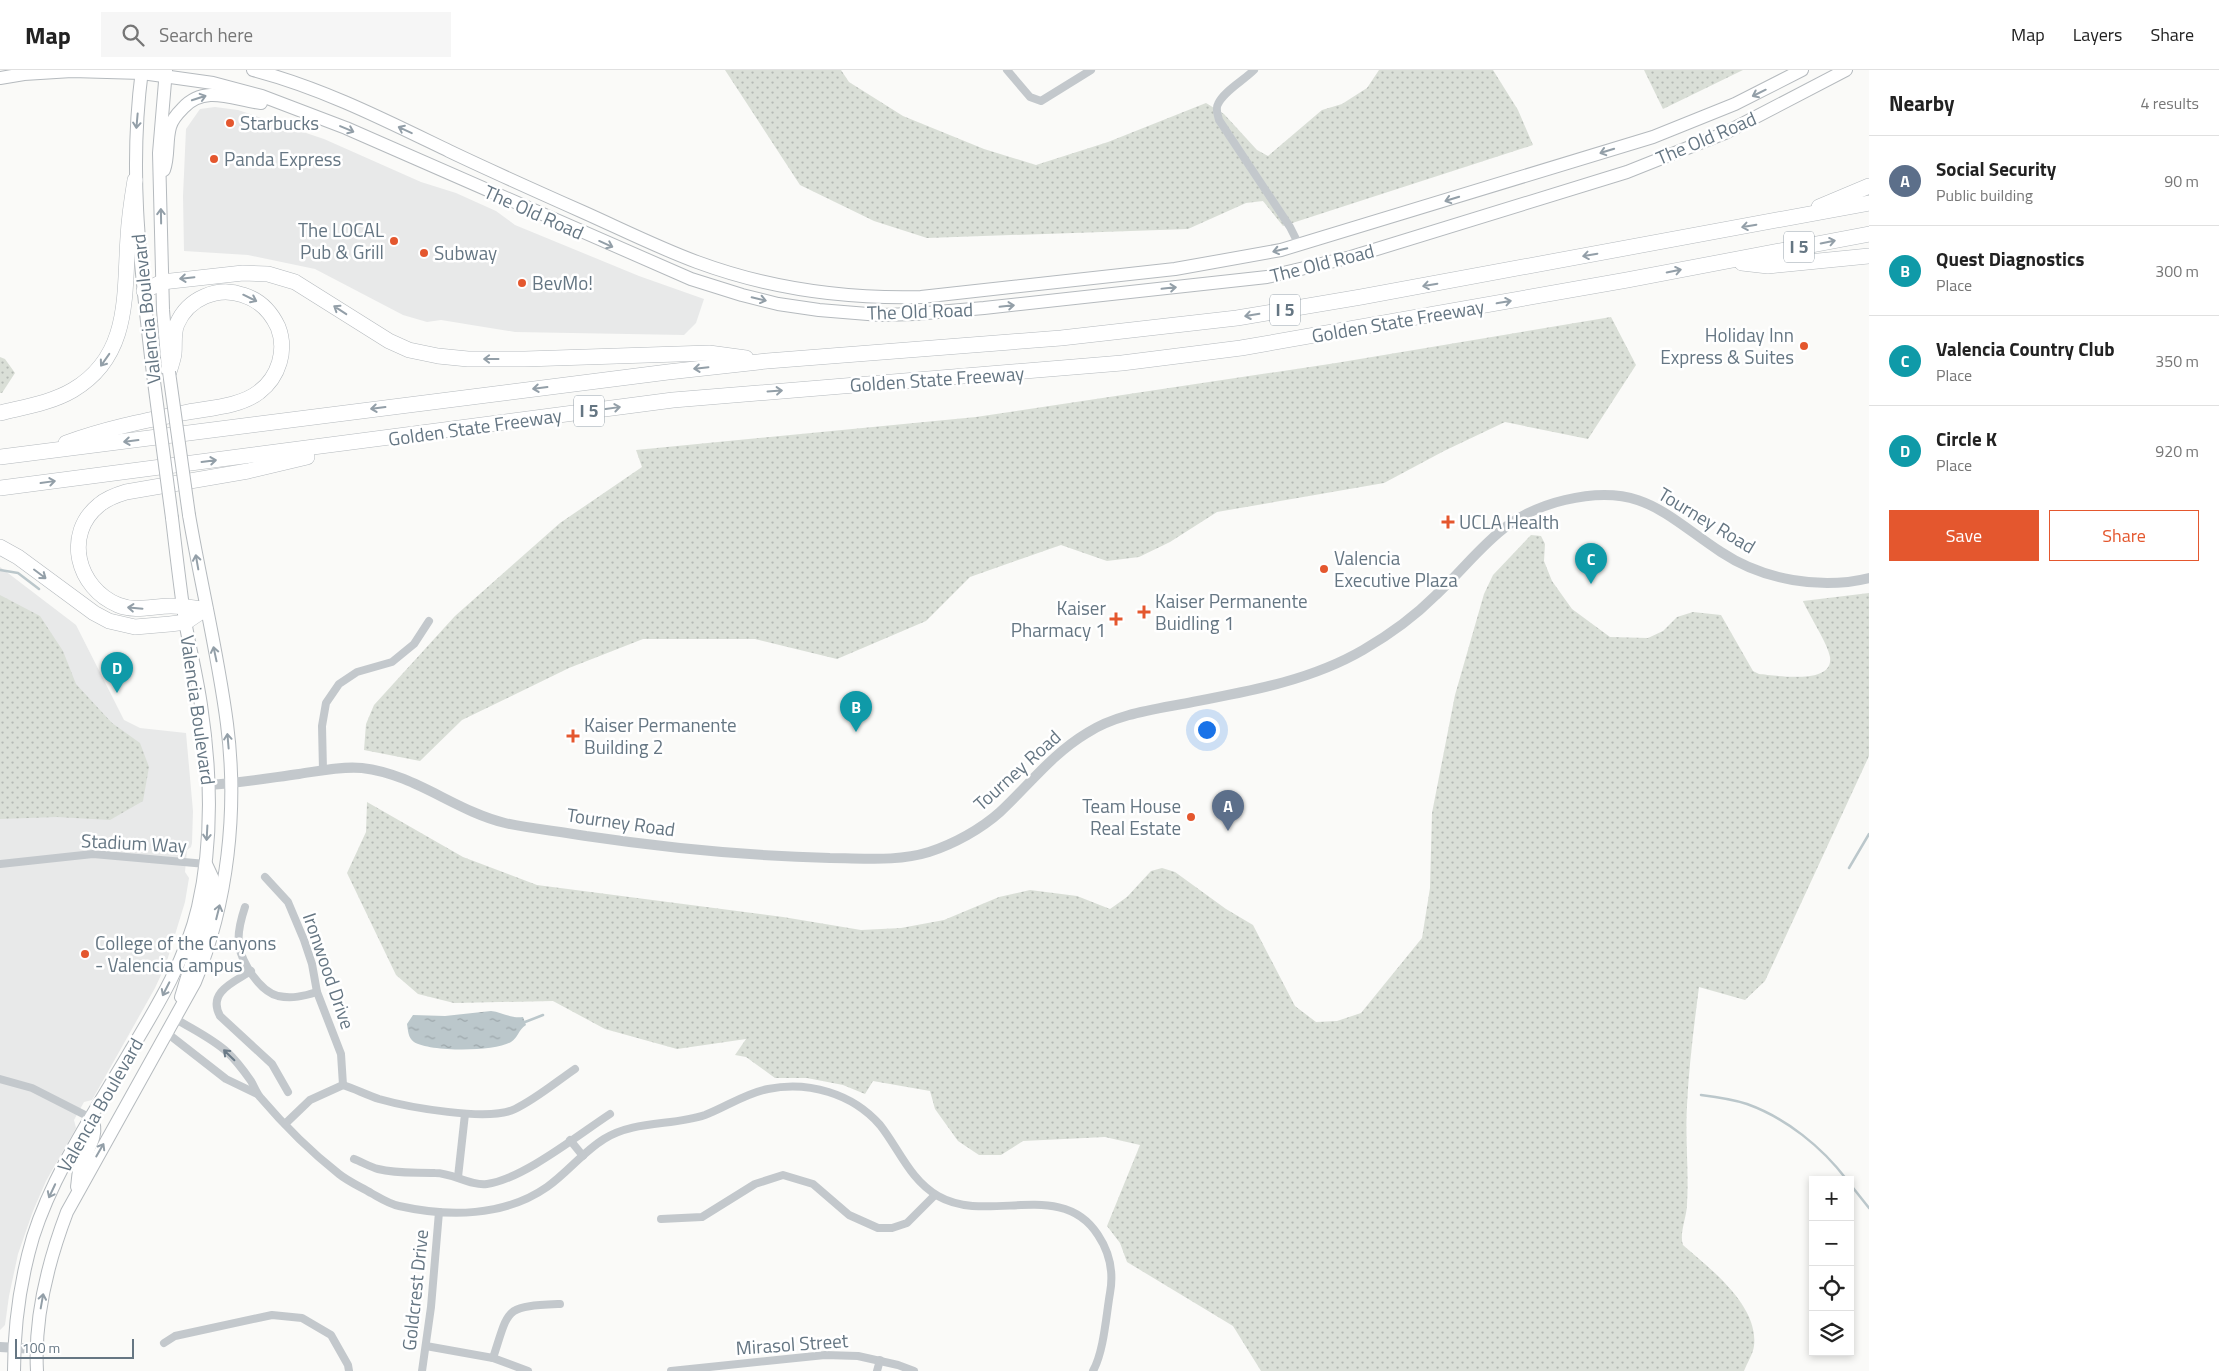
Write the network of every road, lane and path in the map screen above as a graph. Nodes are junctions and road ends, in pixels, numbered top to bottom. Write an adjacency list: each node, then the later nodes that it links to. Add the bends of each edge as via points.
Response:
1 (253, 70): 17 (main road, The Old Road, one-way to 1, via 1183,268 929,296 862,297 808,291 736,275 696,262 349,103 296,82)
2 (1007, 70): 3 (street, via 1035,100 1041,100)
3 (1091, 70)
4 (1254, 70): 17 (street, via 1223,97 1216,111)
5 (1802, 70): 17 (main road, The Old Road, one-way to 17, via 1735,104 1652,136)
6 (1846, 70): 10 (main road, The Old Road, one-way to 6, via 346,128 610,246 704,284 769,302 880,315 1239,280 1321,266 1634,169 1724,133)
7 (142, 71): 8 (main road, The Old Road); 9 (main road, The Old Road, via 72,71); 11 (main road, Valencia Boulevard, one-way to 11)
8 (165, 73): 10 (main road, The Old Road, via 240,90); 12 (main road, Valencia Boulevard, via 159,133)
9 (0, 78)
10 (285, 105): 12 (main road, one-way to 10, via 170,128 188,102 214,94)
11 (135, 180): 21 (main road, Valencia Boulevard); 24 (highway, one-way to 24, via 123,315 106,359 72,391)
12 (160, 184): 20 (main road, Valencia Boulevard, one-way to 12)
13 (1869, 186): 15 (highway, I 5)
14 (1869, 204): 15 (highway, Golden State Freeway / I 5)
15 (1797, 217): 22 (highway, Golden State Freeway / I 5, one-way to 22, via 1237,318 1061,338)
16 (1869, 234): 19 (highway, Golden State Freeway / I 5, one-way to 16)
17 (1299, 246)
18 (1869, 256): 19 (highway, I 5, via 1768,266)
19 (1728, 261): 25 (highway, Golden State Freeway / I 5, one-way to 19, via 707,397 1003,374 1197,354 1302,339)
20 (162, 282): 21 (highway); 22 (highway, one-way to 20, via 709,352 525,359 438,356 409,350 389,341 295,282 279,276 243,273); 23 (main road, Valencia Boulevard)
21 (144, 291): 31 (main road, Valencia Boulevard, bridge)
22 (767, 361): 26 (highway, Golden State Freeway / I 5, one-way to 26)
23 (169, 372): 26 (highway, one-way to 26, via 177,324 199,299 221,292 242,294 260,303 275,320 282,352 275,373 259,392 236,402 103,430); 32 (main road, Valencia Boulevard, one-way to 23, bridge)
24 (0, 413)
25 (386, 439): 28 (highway, Golden State Freeway / I 5, one-way to 25); 31 (highway, one-way to 25, via 120,606 91,587 79,557 79,540 86,520 98,506 126,492 248,471)
26 (40, 452): 27 (highway, Golden State Freeway / I 5)
27 (0, 457)
28 (0, 488)
29 (0, 547): 34 (highway, one-way to 34, via 109,621 135,627)
30 (1869, 578): 35 (street, Tourney Road, via 1806,582 1767,573 1721,552 1659,508 1624,497 1589,496 1548,505 1530,512 1491,538 1417,613 1339,663 1280,683 1115,720 1088,732 1051,759 998,814 977,829 931,852 906,857 806,857 710,852 608,839 504,823 389,773 359,768)
31 (184, 606): 32 (highway); 34 (main road, Valencia Boulevard)
32 (205, 609): 34 (highway); 36 (main road, Valencia Boulevard, one-way to 32, via 225,708)
33 (429, 621): 35 (street, via 414,644 392,662 357,672 339,684 326,703 322,726)
34 (186, 622): 37 (main road, Valencia Boulevard, via 201,704)
35 (323, 770): 36 (street, Tourney Road)
36 (230, 783): 37 (street, Tourney Road); 44 (main road, Valencia Boulevard, one-way to 36, via 204,960 220,906 227,858)
37 (209, 785): 39 (main road, Valencia Boulevard, one-way to 39)
38 (0, 864): 39 (street, Stadium Way, via 93,854)
39 (206, 864): 44 (main road, via 213,879 211,892); 53 (main road, Valencia Boulevard, one-way to 53, via 198,908 175,971)
40 (265, 877): 43 (street, Ironwood Drive, via 288,902 312,964)
41 (245, 907): 42 (street, via 239,947)
42 (251, 971): 43 (street, via 261,986 278,996 296,998); 49 (street, via 221,991 217,1011 272,1064)
43 (317, 992): 48 (street, Ironwood Drive, via 341,1054)
44 (176, 1019): 45 (main road, Valencia Boulevard); 50 (street, one-way to 44, via 226,1051)
45 (167, 1033): 50 (street, via 226,1079); 59 (main road, Valencia Boulevard, one-way to 45)
46 (575, 1069): 51 (street, via 515,1110 502,1114)
47 (0, 1079): 53 (street, via 38,1091)
48 (344, 1085): 51 (street, via 405,1106); 54 (street, via 310,1100)
49 (288, 1092)
50 (257, 1094): 54 (street)
51 (465, 1114): 58 (street)
52 (610, 1114): 55 (street)
53 (91, 1118): 59 (main road, via 96,1131 79,1169); 67 (main road, Valencia Boulevard, one-way to 67, via 51,1193 34,1235 24,1272)
54 (285, 1124): 61 (street, via 341,1176 395,1206)
55 (570, 1140): 56 (street); 58 (street, via 518,1174 488,1184)
56 (583, 1156): 60 (street, via 604,1139 625,1130 702,1116 764,1090 805,1087 825,1090 862,1109 879,1125 905,1164); 61 (street, via 548,1186 521,1202 490,1211)
57 (354, 1159): 58 (street, via 378,1169)
58 (458, 1177)
59 (76, 1192): 68 (main road, Valencia Boulevard, one-way to 59, via 49,1268)
60 (935, 1195): 62 (street, via 908,1222 892,1228 878,1228 849,1216 813,1184 783,1176 755,1184 702,1217); 79 (street, via 978,1208 1050,1205 1082,1218 1094,1228 1106,1246 1112,1282)
61 (439, 1212): 65 (street, Goldcrest Drive)
62 (661, 1219)
63 (560, 1304): 69 (street, via 523,1306 511,1313)
64 (164, 1343): 73 (street, via 175,1336 272,1316 302,1318 331,1335)
65 (426, 1346): 69 (street); 74 (street, Goldcrest Drive)
66 (0, 1347): 67 (street)
67 (14, 1348): 68 (street); 71 (main road, Valencia Boulevard)
68 (36, 1349): 72 (main road, Valencia Boulevard)
69 (493, 1358): 75 (street)
70 (880, 1360): 76 (street, Mirasol Street, via 825,1355); 77 (street); 78 (street, Mirasol Street)
71 (14, 1371)
72 (37, 1371)
73 (349, 1371)
74 (422, 1371)
75 (528, 1371)
76 (670, 1371)
77 (877, 1371)
78 (914, 1371)
79 (1093, 1371)

